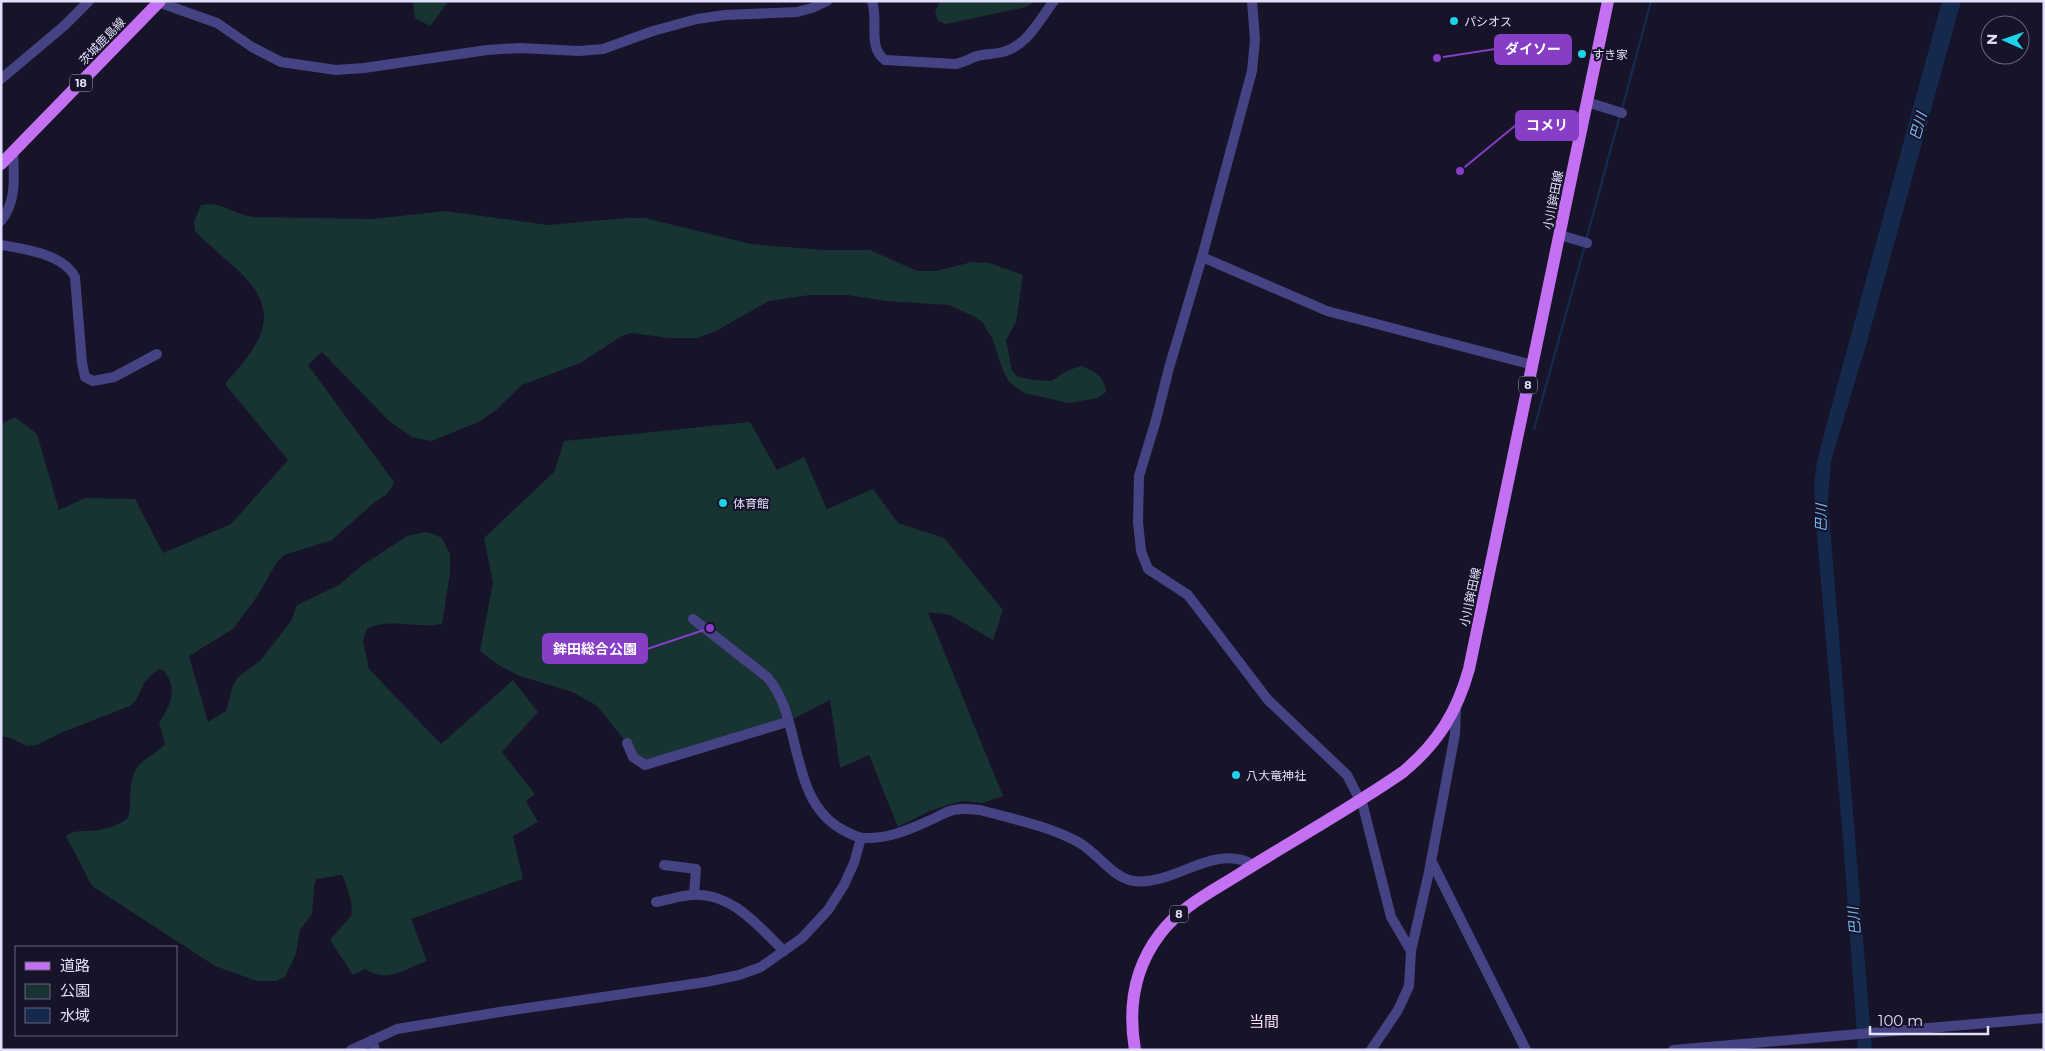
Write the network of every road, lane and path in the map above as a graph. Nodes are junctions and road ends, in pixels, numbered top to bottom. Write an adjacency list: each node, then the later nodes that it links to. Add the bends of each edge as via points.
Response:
1 (89, 1): 8 (street)
2 (827, 1): 7 (street, via 797,12 697,19 603,49 487,50 336,70 281,62 217,23)
3 (872, 1): 4 (street, via 875,48 880,57 890,62 955,64 1016,47 1031,34)
4 (1054, 1)
5 (1252, 1): 17 (street, via 1255,40 1252,70)
6 (1608, 1): 9 (main road, 小川鉾田線 / 8)
7 (158, 2): 11 (main road, 茨城鹿島線 / 18)
8 (1, 79)
9 (1587, 102): 10 (street); 14 (main road, 小川鉾田線 / 8)
10 (1620, 112)
11 (13, 152): 12 (main road, 茨城鹿島線 / 18); 13 (street, via 11,206)
12 (1, 164)
13 (1, 221)
14 (1560, 236): 15 (street); 19 (main road, 小川鉾田線 / 8)
15 (1585, 242)
16 (1, 245): 18 (street, via 33,252 70,267 75,277 85,377 93,381 114,377)
17 (1202, 257): 19 (street, via 1327,311); 31 (street, via 1139,476 1141,551 1148,568 1188,595 1268,700 1347,775 1364,806 1392,917)
18 (157, 354)
19 (1533, 365): 21 (main road, 小川鉾田線 / 8, via 1469,669)
20 (693, 619): 22 (street, via 776,687)
21 (1456, 709): 25 (street, via 1455,734); 27 (main road, 小川鉾田線 / 8, via 1420,757 1385,784)
22 (787, 722): 23 (street, via 645,765 633,757); 24 (street, via 807,787 820,810 827,820)
23 (627, 743)
24 (861, 838): 27 (street, via 890,837 953,810 967,808 1060,834 1089,848 1131,880 1156,880 1216,860 1238,858); 30 (street, via 854,863 836,898 809,932)
25 (1431, 860): 31 (street); 37 (street)
26 (664, 865): 28 (street, via 696,868)
27 (1254, 865): 35 (main road, 小川鉾田線 / 8, via 1186,908 1158,936 1135,988 1132,1028)
28 (694, 895): 29 (street); 30 (street, via 732,904)
29 (656, 902)
30 (784, 951): 33 (street, via 761,967 726,978 421,1024 397,1029)
31 (1411, 951): 36 (street, via 1406,994)
32 (2044, 1018): 38 (street)
33 (373, 1045): 34 (street)
34 (351, 1050)
35 (1135, 1050)
36 (1371, 1050)
37 (1526, 1050)
38 (1673, 1050)

